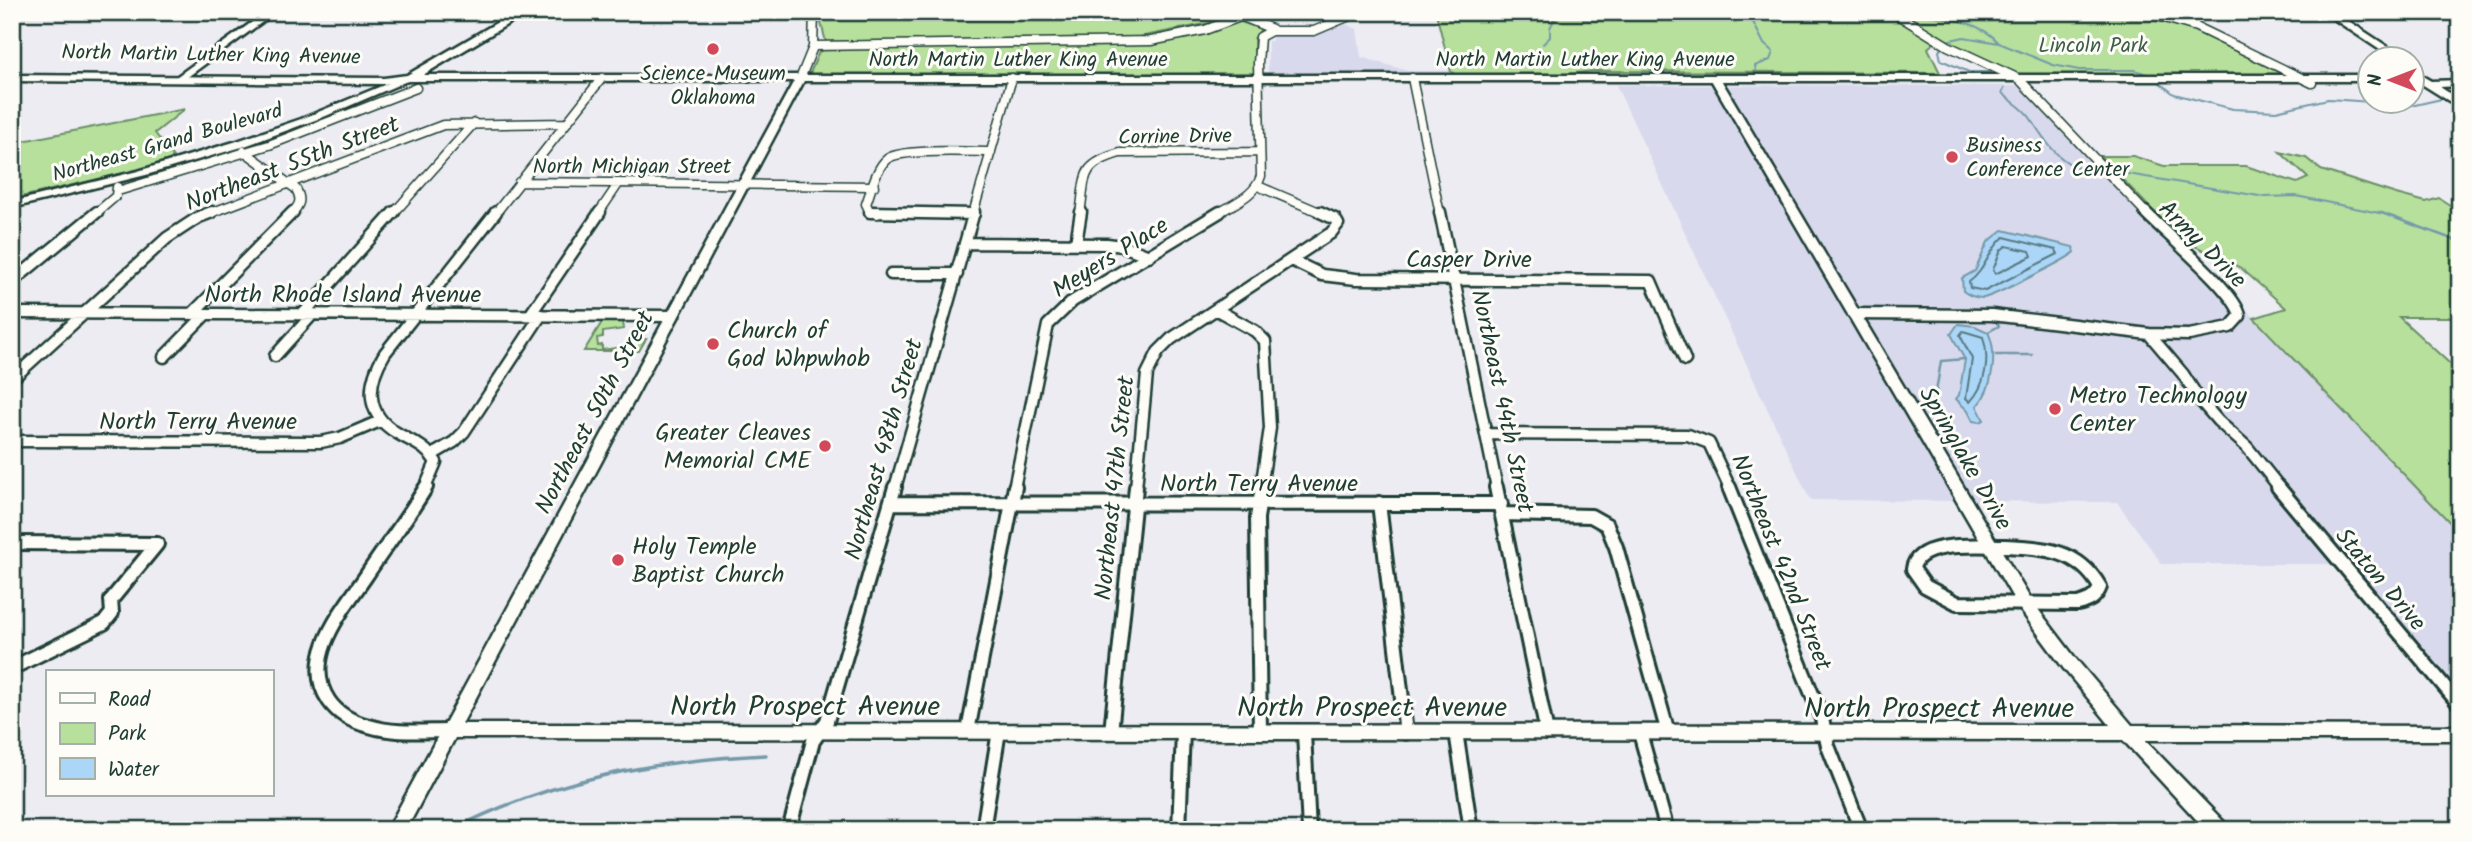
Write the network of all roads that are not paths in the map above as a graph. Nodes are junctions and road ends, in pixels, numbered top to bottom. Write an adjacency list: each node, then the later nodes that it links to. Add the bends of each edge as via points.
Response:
1 (272, 12): 18 (street, via 228,51)
2 (523, 12): 20 (main road)
3 (814, 12): 14 (street, Northeast 50th Street)
4 (1231, 12): 10 (street)
5 (1359, 12): 13 (street, via 1304,34)
6 (1894, 12): 29 (street, Army Drive, via 1944,44)
7 (2144, 12): 12 (street)
8 (2186, 12): 12 (street)
9 (2328, 12): 11 (main road)
10 (1240, 18): 13 (street); 14 (street, via 1151,41)
11 (2345, 24): 15 (main road); 16 (main road)
12 (2196, 27): 30 (street)
13 (1272, 29): 25 (street, via 1258,41)
14 (816, 46): 22 (street, Northeast 50th Street)
15 (2374, 46)
16 (2380, 46)
17 (12, 71): 18 (main road, North Martin Luther King Avenue)
18 (190, 75): 19 (main road, North Martin Luther King Avenue); 20 (main road, North Martin Luther King Avenue)
19 (12, 78)
20 (409, 78): 21 (main road, North Martin Luther King Avenue); 37 (street, Northeast Grand Boulevard)
21 (601, 78): 22 (main road, North Martin Luther King Avenue); 41 (street)
22 (800, 79): 24 (main road, North Martin Luther King Avenue); 49 (street, Northeast 50th Street)
23 (2356, 79): 30 (main road, North Martin Luther King Avenue)
24 (1012, 80): 25 (main road, North Martin Luther King Avenue); 43 (street, Northeast 48th Street)
25 (1258, 80): 28 (main road, North Martin Luther King Avenue); 44 (street)
26 (1716, 80): 28 (main road, North Martin Luther King Avenue); 29 (main road, North Martin Luther King Avenue); 70 (street, Springlake Drive)
27 (2426, 80): 31 (main road)
28 (1412, 81): 61 (street, Northeast 44th Street)
29 (2021, 81): 30 (main road, North Martin Luther King Avenue); 73 (street, Army Drive, via 2239,309 2237,322 2220,331)
30 (2309, 81): 33 (main road, North Martin Luther King Avenue)
31 (2460, 81)
32 (2426, 82): 36 (main road)
33 (2356, 83)
34 (2426, 83): 38 (main road)
35 (416, 88): 39 (street, Northeast Grand Boulevard)
36 (2460, 97)
37 (354, 101): 39 (street); 42 (street, Northeast Grand Boulevard)
38 (2460, 105)
39 (371, 108): 45 (street, Northeast Grand Boulevard)
40 (474, 123): 41 (street, Northeast 55th Street); 48 (street, Northeast 55th Street, via 438,127); 68 (street)
41 (566, 123): 46 (street)
42 (236, 145): 45 (street); 50 (street, Northeast Grand Boulevard)
43 (992, 152): 51 (street, via 891,155 885,158); 54 (street, Northeast 48th Street)
44 (1260, 152): 52 (street); 56 (street, Corrine Drive, via 1128,152 1100,159 1086,174)
45 (247, 153): 48 (street); 50 (street, Northeast Grand Boulevard)
46 (519, 182): 47 (street, North Michigan Street); 69 (street)
47 (619, 183): 49 (street, North Michigan Street); 71 (street)
48 (287, 184): 65 (street, Northeast 55th Street, via 183,226); 66 (street, via 300,197 299,206)
49 (744, 184): 51 (street, North Michigan Street); 72 (street, Northeast 50th Street)
50 (117, 186): 53 (street, Northeast Grand Boulevard); 62 (street, via 117,196)
51 (874, 186): 54 (street, via 866,204 870,212)
52 (1258, 186): 57 (street, Meyers Place); 58 (street, Northeast 47th Street, via 1337,221 1331,233)
53 (12, 205)
54 (974, 214): 55 (street, Northeast 48th Street)
55 (965, 243): 56 (street); 60 (street, Northeast 48th Street)
56 (1076, 243): 57 (street, via 1116,244)
57 (1149, 256): 85 (street, Meyers Place, via 1073,301 1048,325)
58 (1290, 260): 61 (street, Casper Drive, via 1332,277); 63 (street, Northeast 47th Street)
59 (891, 274): 60 (street)
60 (957, 274): 82 (street, Northeast 48th Street)
61 (1454, 280): 76 (street, Casper Drive, via 1651,281); 79 (street, Northeast 44th Street)
62 (12, 282)
63 (1217, 310): 83 (street, via 1265,341 1270,428); 86 (street, Northeast 47th Street, via 1171,339 1151,363)
64 (12, 313): 65 (street, North Rhode Island Avenue)
65 (84, 314): 66 (street, North Rhode Island Avenue); 77 (street, Northeast 55th Street)
66 (192, 314): 67 (street, North Rhode Island Avenue)
67 (205, 314): 68 (street, North Rhode Island Avenue); 75 (street)
68 (308, 314): 69 (street, North Rhode Island Avenue); 74 (street)
69 (416, 314): 71 (street, North Rhode Island Avenue); 78 (street, via 373,372 369,403)
70 (1853, 314): 73 (street, Army Drive, via 2000,316); 89 (street, Springlake Drive)
71 (536, 315): 72 (street, North Rhode Island Avenue); 81 (street, via 464,432)
72 (673, 316): 93 (street, Northeast 50th Street)
73 (2149, 334): 92 (street, Staton Drive)
74 (275, 356)
75 (164, 357)
76 (1685, 360)
77 (12, 379)
78 (380, 421): 80 (street, North Terry Avenue, via 321,442); 81 (street)
79 (1488, 434): 87 (street, Northeast 44th Street); 106 (street, Northeast 42nd Street, via 1695,436 1709,443)
80 (12, 441)
81 (432, 455): 93 (street, North Prospect Avenue, via 435,467 422,492 334,625 322,652 319,683 324,696 345,717 362,725)
82 (891, 503): 85 (street, North Terry Avenue); 94 (street, Northeast 48th Street, via 846,661 827,721)
83 (1259, 503): 84 (street, North Terry Avenue); 86 (street, North Terry Avenue); 99 (street)
84 (1379, 503): 87 (street, North Terry Avenue); 102 (street)
85 (1012, 504): 86 (street, North Terry Avenue); 95 (street, Meyers Place)
86 (1134, 504): 97 (street, Northeast 47th Street)
87 (1502, 509): 103 (street, Northeast 44th Street); 105 (street, North Terry Avenue, via 1591,516 1607,525)
88 (12, 543): 91 (street, via 157,544 111,600 109,618)
89 (1990, 548): 90 (street, Springlake Drive); 90 (street, via 2066,553 2090,569 2100,587 2091,601 2078,604); 90 (street, via 1923,552 1913,566 1916,577 1932,593 1957,603)
90 (2025, 604): 107 (street, Springlake Drive)
91 (12, 668)
92 (2460, 705)
93 (449, 731): 94 (street, North Prospect Avenue); 109 (street, Northeast 50th Street)
94 (819, 732): 95 (street, North Prospect Avenue); 110 (street, Northeast 48th Street)
95 (968, 732): 96 (street, North Prospect Avenue)
96 (999, 732): 97 (street, North Prospect Avenue); 111 (street)
97 (1111, 732): 98 (street, North Prospect Avenue)
98 (1183, 732): 99 (street, North Prospect Avenue); 112 (street)
99 (1260, 732): 101 (street, North Prospect Avenue)
100 (1456, 732): 102 (street, North Prospect Avenue); 103 (street, North Prospect Avenue); 114 (street)
101 (1304, 733): 102 (street, North Prospect Avenue); 113 (street)
102 (1406, 733)
103 (1547, 733): 104 (street, North Prospect Avenue)
104 (1640, 733): 105 (street, North Prospect Avenue); 115 (street)
105 (1668, 733): 106 (street, North Prospect Avenue)
106 (1825, 733): 107 (street, North Prospect Avenue); 116 (street, Northeast 42nd Street)
107 (2126, 733): 108 (street, North Prospect Avenue); 117 (street, Springlake Drive)
108 (2460, 733)
109 (396, 830)
110 (789, 830)
111 (983, 830)
112 (1180, 830)
113 (1309, 830)
114 (1471, 830)
115 (1667, 830)
116 (1861, 830)
117 (2219, 830)

